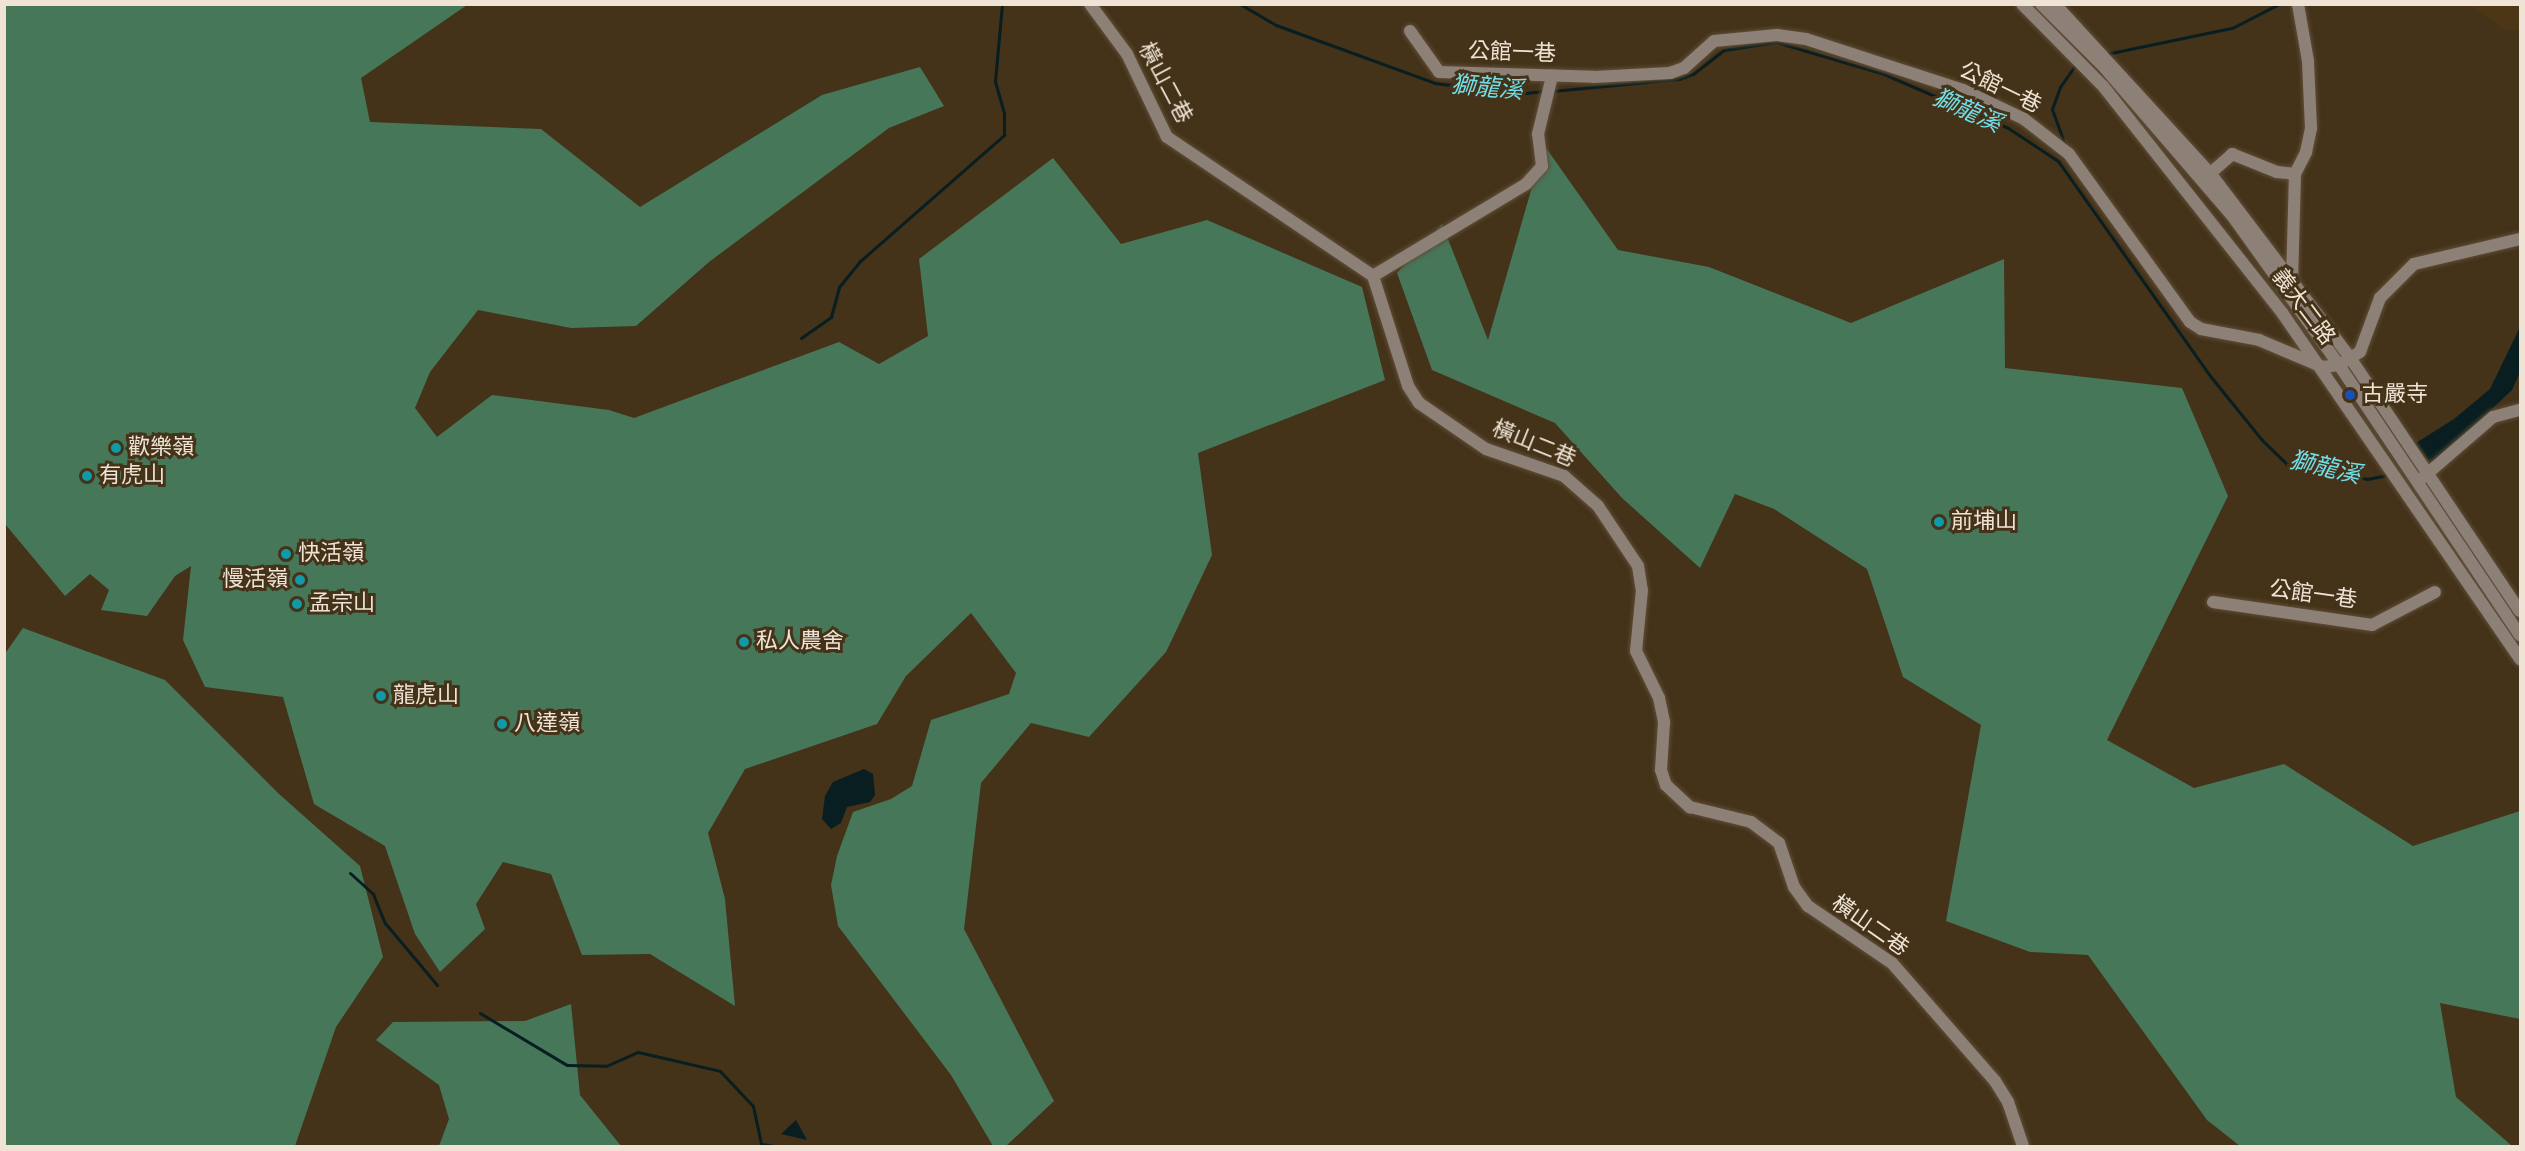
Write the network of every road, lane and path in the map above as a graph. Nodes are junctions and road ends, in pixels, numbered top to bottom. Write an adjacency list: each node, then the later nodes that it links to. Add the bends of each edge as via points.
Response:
1 (1090, 4): 13 (street, 橫山二巷, via 1127,54 1167,137)
2 (2022, 4): 18 (street, 義大二路, via 2103,86)
3 (2041, 4): 11 (street, 義大二路)
4 (2055, 4): 11 (street, 義大二路)
5 (2298, 4): 7 (street)
6 (2304, 4): 7 (street)
7 (2300, 27): 10 (street, via 2308,61 2311,128 2306,152)
8 (1410, 31): 9 (street, 公館一巷, via 1439,72)
9 (1550, 80): 13 (street, 公館一巷, via 1538,134 1542,166 1526,184); 18 (street, 公館一巷, via 1670,73 1684,68 1714,41 1777,35 1806,39 1963,90 2024,118 2069,154 2190,322 2201,329 2259,340)
10 (2295, 174): 11 (street, via 2277,172 2232,154); 14 (street)
11 (2207, 176): 14 (street, 義大二路); 15 (street, 義大二路)
12 (2520, 239): 16 (street, via 2414,264 2380,298 2360,352)
13 (1373, 276): 27 (street, 橫山二巷, via 1408,386 1419,403 1486,449 1564,476 1580,486 1630,551 1638,566 1642,590 1636,651 1659,698 1664,722 1661,770 1666,785 1690,807 1751,822 1779,843 1794,887 1808,906 1892,963 1995,1081 2008,1102)
14 (2292, 280): 15 (street); 16 (street, 義大二路)
15 (2290, 298): 17 (street, 義大二路)
16 (2351, 359): 17 (street, 公館一巷); 20 (street, 義大二路)
17 (2339, 365): 18 (street, 公館一巷); 20 (street, 義大二路)
18 (2323, 367): 26 (street, 義大二路)
19 (2520, 410): 21 (street, via 2493,417)
20 (2400, 445): 21 (street, 義大二路)
21 (2422, 478): 24 (street, 義大二路); 25 (street, 義大二路)
22 (2435, 592): 23 (street, 公館一巷, via 2372,625)
23 (2213, 602)
24 (2520, 611)
25 (2520, 635)
26 (2520, 659)
27 (2023, 1146)

